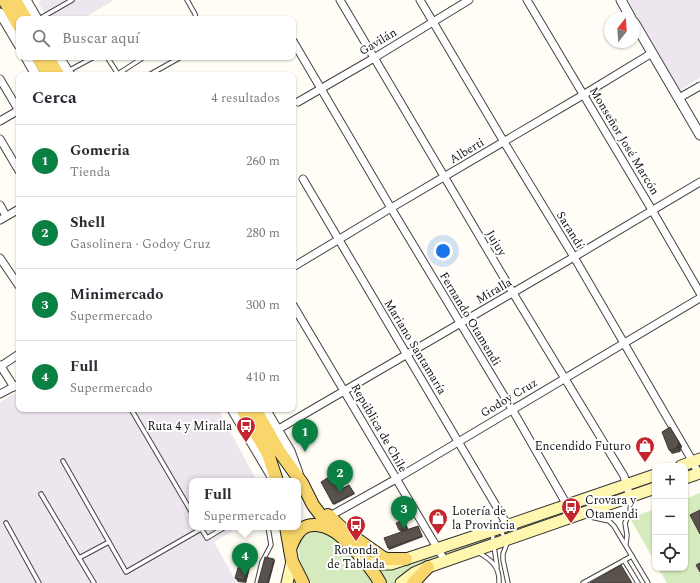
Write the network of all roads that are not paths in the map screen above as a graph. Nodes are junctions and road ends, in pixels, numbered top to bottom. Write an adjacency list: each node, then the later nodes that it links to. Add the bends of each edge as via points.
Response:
1 (4, 0): 17 (main road)
2 (15, 0): 13 (main road)
3 (26, 0): 14 (street)
4 (72, 0): 15 (lane)
5 (187, 0): 16 (lane)
6 (340, 0): 23 (street, Jujuy)
7 (420, 0): 18 (street, Sarandí)
8 (469, 0): 18 (street, Gavilán)
9 (527, 0): 45 (street, Monseñor José Marcón)
10 (621, 0): 11 (street)
11 (628, 12)
12 (0, 13): 20 (street)
13 (24, 16)
14 (36, 16)
15 (43, 16)
16 (195, 16)
17 (16, 21)
18 (433, 21): 23 (street, Gavilán); 53 (street, Sarandí)
19 (640, 32): 22 (street)
20 (16, 40)
21 (296, 46): 44 (street, Fernando Otamendi)
22 (652, 52): 45 (street, Alberti); 46 (street)
23 (374, 58): 44 (street, Gavilán); 55 (street, Jujuy)
24 (28, 60): 33 (street)
25 (40, 60): 34 (main road)
26 (51, 60): 35 (main road)
27 (57, 60): 36 (main road)
28 (60, 60): 37 (street)
29 (89, 60): 38 (lane)
30 (108, 60): 39 (lane)
31 (139, 60): 40 (lane)
32 (176, 60): 41 (lane)
33 (34, 72)
34 (46, 72)
35 (62, 72)
36 (63, 72)
37 (63, 72)
38 (68, 72)
39 (117, 72)
40 (121, 72)
41 (154, 72)
42 (0, 79): 48 (street)
43 (700, 86): 46 (street)
44 (322, 88): 47 (street, Gavilán); 59 (street, Fernando Otamendi)
45 (584, 95): 53 (street, Alberti); 60 (street, Monseñor José Marcón)
46 (679, 98): 51 (street)
47 (298, 102)
48 (16, 105)
49 (16, 112): 50 (street)
50 (0, 121)
51 (700, 135)
52 (0, 138): 54 (street)
53 (504, 142): 55 (street, Alberti); 64 (street, Sarandí)
54 (16, 166)
55 (445, 177): 59 (street, Alberti); 68 (street, Jujuy)
56 (303, 179): 63 (street, Mariano Santamaría)
57 (700, 182): 60 (street, Miralla)
58 (0, 206): 62 (street)
59 (391, 208): 63 (street, Alberti); 72 (street, Fernando Otamendi)
60 (652, 210): 64 (street, Miralla); 69 (street, Monseñor José Marcón)
61 (16, 212): 62 (street)
62 (3, 218)
63 (339, 241): 66 (street, Alberti); 74 (street, Mariano Santamaría)
64 (574, 257): 68 (street, Miralla); 73 (street, Sarandí)
65 (0, 258): 67 (street)
66 (296, 265)
67 (16, 282)
68 (513, 293): 72 (street, Miralla); 77 (street, Jujuy)
69 (700, 294)
70 (700, 298): 73 (street, Godoy Cruz)
71 (296, 310): 80 (street, República de Chile)
72 (460, 323): 74 (street, Miralla); 82 (street, Fernando Otamendi)
73 (624, 343): 77 (street, Godoy Cruz); 90 (street, Sarandí)
74 (407, 355): 80 (street, Miralla); 89 (street, Mariano Santamaría)
75 (16, 356): 76 (street)
76 (0, 366): 78 (street)
77 (565, 377): 82 (street, Godoy Cruz); 102 (street, Jujuy)
78 (16, 384)
79 (16, 386): 81 (street)
80 (345, 391): 88 (street, Miralla); 99 (street, República de Chile)
81 (0, 394)
82 (512, 409): 89 (street, Godoy Cruz); 107 (street, Fernando Otamendi)
83 (133, 412): 108 (lane)
84 (234, 412): 95 (street)
85 (244, 412): 96 (main road, via 268,454)
86 (257, 412): 97 (main road)
87 (268, 412): 88 (street)
88 (278, 430): 98 (street, via 290,451)
89 (459, 441): 99 (street, Godoy Cruz); 112 (street, Mariano Santamaría)
90 (697, 460): 92 (street, Sarandí)
91 (63, 461): 120 (lane)
92 (699, 473): 94 (main road)
93 (652, 476): 102 (main road)
94 (688, 477)
95 (274, 478)
96 (275, 478)
97 (298, 478)
98 (300, 478)
99 (396, 479): 110 (street, Godoy Cruz); 124 (street, República de Chile)
100 (301, 481): 103 (street)
101 (301, 483): 103 (main road)
102 (628, 484): 106 (street, Jujuy); 107 (main road)
103 (303, 486): 110 (main road); 113 (main road, via 320,515)
104 (652, 489): 106 (main road)
105 (42, 494): 127 (lane)
106 (630, 497): 109 (main road); 122 (lane, via 630,512 625,522)
107 (567, 505): 112 (main road)
108 (189, 508)
109 (579, 515): 119 (main road); 122 (lane, via 609,521)
110 (330, 516): 128 (main road, via 344,530 382,557)
111 (6, 523): 135 (lane)
112 (500, 528): 119 (lane); 121 (lane); 124 (main road)
113 (332, 529): 123 (main road, via 307,526 297,533); 131 (main road)
114 (198, 530): 120 (lane, via 126,572)
115 (202, 530): 116 (lane, via 207,538)
116 (220, 530)
117 (268, 530): 137 (lane, via 271,545 263,559)
118 (287, 530): 123 (main road)
119 (506, 540): 121 (main road); 144 (lane, via 503,560)
120 (109, 542): 127 (lane)
121 (494, 544): 125 (main road); 134 (lane)
122 (626, 544): 126 (lane)
123 (290, 548): 130 (main road)
124 (437, 548): 128 (main road); 132 (street, República de Chile)
125 (476, 551): 132 (main road); 134 (lane, via 490,559)
126 (632, 556): 129 (lane); 147 (lane)
127 (79, 558): 136 (lane)
128 (406, 559): 131 (main road, via 383,564)
129 (624, 560): 145 (lane); 146 (lane)
130 (292, 561): 138 (main road); 139 (main road)
131 (366, 561): 140 (main road)
132 (445, 561): 133 (main road)
133 (428, 567): 141 (main road); 142 (main road)
134 (498, 569): 143 (lane)
135 (39, 583)
136 (94, 583)
137 (257, 583)
138 (287, 583)
139 (302, 583)
140 (380, 583)
141 (401, 583)
142 (413, 583)
143 (499, 583)
144 (508, 583)
145 (583, 583)
146 (638, 583)
147 (648, 583)

